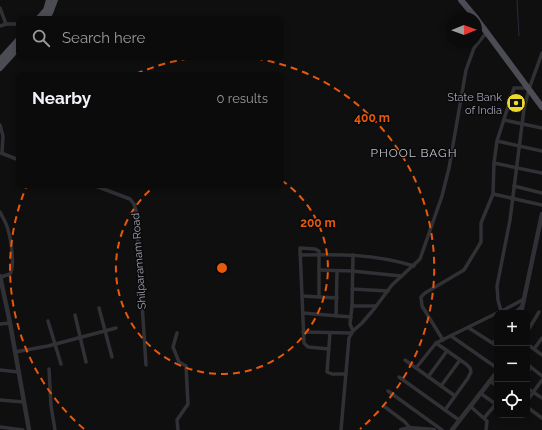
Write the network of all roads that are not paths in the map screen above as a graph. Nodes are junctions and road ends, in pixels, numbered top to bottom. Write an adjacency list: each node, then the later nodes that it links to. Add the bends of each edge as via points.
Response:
1 (55, 0): 7 (main road)
2 (461, 0): 5 (main road)
3 (47, 1): 6 (main road, via 46,10)
4 (0, 8): 8 (street)
5 (471, 12)
6 (41, 16)
7 (48, 16)
8 (6, 24): 9 (street); 10 (street)
9 (16, 24)
10 (0, 26)
11 (482, 26): 12 (main road)
12 (487, 32): 18 (main road); 44 (street, via 474,48 466,70 446,182 423,254)
13 (16, 42): 16 (main road)
14 (16, 50): 17 (main road)
15 (542, 52): 18 (street)
16 (0, 60)
17 (0, 68)
18 (529, 88): 19 (main road); 20 (street, via 514,88); 21 (street)
19 (542, 107)
20 (504, 120): 21 (street); 24 (street)
21 (522, 124): 23 (street); 25 (street)
22 (0, 125): 27 (street, via 3,136)
23 (542, 128)
24 (498, 141): 25 (street); 29 (street)
25 (519, 145): 26 (street); 30 (street)
26 (542, 151)
27 (1, 153): 28 (street)
28 (16, 159)
29 (494, 163): 30 (street); 35 (street)
30 (516, 168): 31 (street); 32 (street)
31 (542, 173)
32 (514, 186): 34 (street); 36 (street)
33 (101, 188): 101 (street, Shilparamam Road, via 130,199 136,210)
34 (542, 192)
35 (493, 194): 36 (street); 86 (street, via 481,223 482,242 464,270 421,297 422,306)
36 (513, 198): 37 (street); 62 (street, via 497,286)
37 (542, 205)
38 (0, 212): 48 (street, via 8,228 12,268 10,274)
39 (542, 214): 40 (street)
40 (540, 235): 55 (street)
41 (300, 255): 42 (street); 42 (street, via 300,248 315,248); 52 (street)
42 (319, 255): 43 (street); 45 (street)
43 (353, 255): 44 (street, via 379,257); 47 (street)
44 (414, 266): 49 (street)
45 (319, 270): 46 (street); 53 (street)
46 (337, 271): 47 (street); 54 (street)
47 (352, 271): 49 (street); 50 (street)
48 (0, 276): 57 (street)
49 (401, 276): 51 (street)
50 (352, 289): 51 (street); 58 (street)
51 (388, 291): 59 (street)
52 (302, 296): 53 (street); 67 (street)
53 (318, 297): 54 (street)
54 (336, 298): 70 (street)
55 (524, 299): 60 (street); 63 (street)
56 (0, 302): 57 (street)
57 (6, 302): 73 (street)
58 (352, 306): 59 (street); 71 (street)
59 (376, 306): 80 (street)
60 (522, 306): 64 (street); 65 (street)
61 (98, 308): 78 (street)
62 (499, 310)
63 (503, 310)
64 (518, 310)
65 (521, 310)
66 (539, 312): 75 (street)
67 (303, 314): 70 (street); 79 (street)
68 (74, 315): 84 (street)
69 (494, 315): 77 (street)
70 (336, 316): 71 (street)
71 (351, 318): 80 (street)
72 (48, 320): 89 (street)
73 (10, 323): 74 (street); 94 (street)
74 (0, 324)
75 (530, 327)
76 (116, 328): 78 (street)
77 (469, 328): 83 (street); 88 (street)
78 (105, 331): 84 (street); 96 (street)
79 (303, 332): 82 (street); 91 (street, via 305,346)
80 (352, 332): 82 (street); 108 (street, via 348,345)
81 (177, 333): 141 (street, via 174,347 179,362 186,366 188,398 188,404 177,420)
82 (330, 333): 91 (street)
83 (452, 336): 86 (street); 102 (street)
84 (80, 338): 89 (street); 99 (street)
85 (542, 338): 92 (street)
86 (443, 340): 87 (street)
87 (436, 343): 93 (street); 104 (street)
88 (493, 343)
89 (54, 344): 94 (street); 100 (street)
90 (530, 346): 92 (street)
91 (329, 349): 108 (street, via 327,372)
92 (534, 349): 95 (street)
93 (447, 351): 98 (street); 112 (street)
94 (15, 352): 107 (street)
95 (542, 355)
96 (112, 357)
97 (405, 360): 104 (street)
98 (460, 360): 116 (street); 121 (street, via 471,372)
99 (86, 362)
100 (61, 364)
101 (146, 365)
102 (494, 366)
103 (531, 367): 110 (street)
104 (416, 368): 112 (street)
105 (49, 369): 140 (street)
106 (0, 370): 107 (street)
107 (19, 372): 125 (street)
108 (346, 374): 142 (street)
109 (494, 376): 114 (street)
110 (542, 376)
111 (399, 377): 131 (street)
112 (428, 377): 116 (street)
113 (542, 380): 120 (street)
114 (490, 381): 115 (street); 119 (street)
115 (494, 384)
116 (441, 386): 121 (street)
117 (388, 390): 145 (street)
118 (530, 390): 120 (street)
119 (480, 392): 126 (street); 127 (street)
120 (534, 393): 122 (street); 123 (street)
121 (455, 396): 131 (street)
122 (530, 398)
123 (542, 398)
124 (0, 400): 125 (street)
125 (24, 402): 139 (street)
126 (494, 402)
127 (470, 406): 132 (street); 134 (street)
128 (494, 406): 132 (street)
129 (385, 407): 136 (street)
130 (530, 409): 133 (street)
131 (445, 410): 134 (street)
132 (484, 418): 147 (street, via 488,423)
133 (542, 418)
134 (459, 420): 146 (street)
135 (0, 427): 138 (street)
136 (410, 428): 137 (street); 143 (street)
137 (416, 429): 144 (street)
138 (23, 430)
139 (29, 430)
140 (55, 430)
141 (178, 430)
142 (342, 430)
143 (401, 430)
144 (433, 430)
145 (442, 430)
146 (452, 430)
147 (486, 430)

